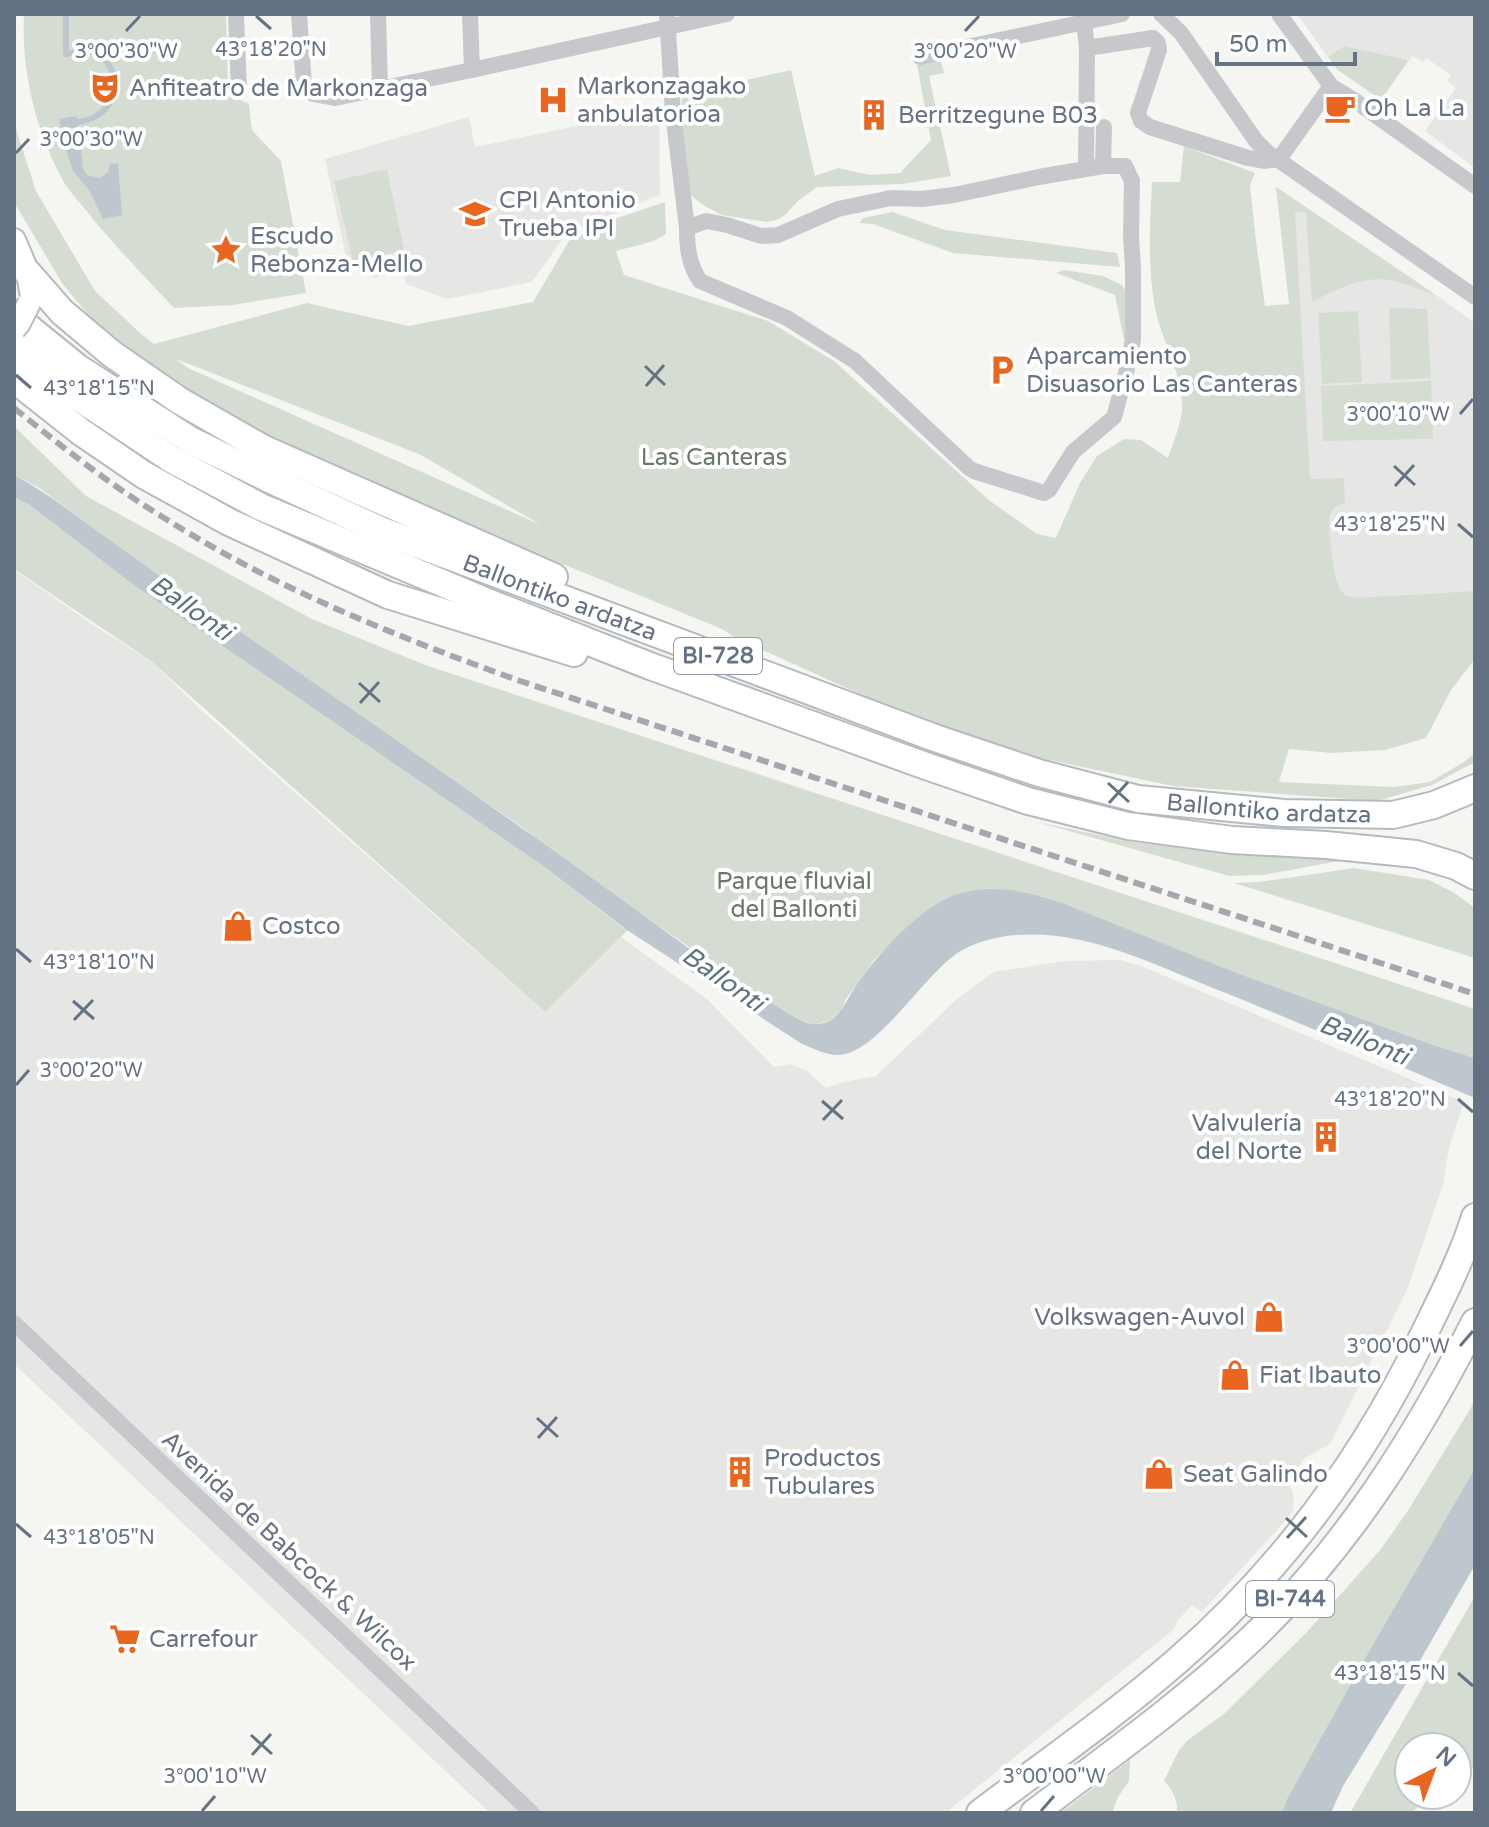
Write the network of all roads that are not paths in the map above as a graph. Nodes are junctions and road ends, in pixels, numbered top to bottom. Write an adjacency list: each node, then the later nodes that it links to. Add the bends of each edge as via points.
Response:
1 (236, 14): 16 (street)
2 (299, 14): 15 (street, via 304,86 313,94 335,98)
3 (378, 14): 15 (street)
4 (470, 14): 13 (street)
5 (727, 14): 10 (street)
6 (1122, 14): 9 (street)
7 (1161, 14): 18 (street, via 1181,33 1256,141)
8 (1279, 14): 14 (street)
9 (1084, 17): 11 (street); 12 (street)
10 (667, 21): 13 (street); 21 (street)
11 (1087, 48): 18 (street, via 1153,38 1159,50 1138,113 1141,121 1248,158); 19 (street)
12 (920, 57)
13 (472, 70): 15 (street)
14 (1331, 86): 18 (street); 20 (street)
15 (380, 89)
16 (239, 90)
17 (1104, 127): 19 (street)
18 (1279, 159): 24 (street)
19 (1094, 167): 21 (street, via 954,195 891,198 838,209 778,235 761,236 706,221); 21 (street, via 1125,166 1132,181 1133,340 1114,417 1073,452 1044,493 974,471 855,361 787,318 700,281 687,249)
20 (1475, 186)
21 (687, 228)
22 (14, 240): 23 (street)
23 (28, 273): 25 (street, via 31,284); 29 (main road, via 62,312 112,354 264,449 585,591)
24 (1475, 297)
25 (21, 310): 26 (street, bridge, via 25,313); 29 (main road, Ballontiko ardatza / BI-728, via 90,376 190,440 385,532)
26 (14, 329)
27 (14, 348): 30 (main road, Ballontiko ardatza / BI-728, via 171,459 261,507)
28 (14, 379): 30 (main road, via 144,475 229,522 388,595 618,667)
29 (679, 641): 31 (main road, Ballontiko ardatza / BI-728, via 935,738 1138,799 1284,813 1393,815)
30 (650, 666): 32 (main road, Ballontiko ardatza / BI-728, via 1028,801 1128,826 1416,854)
31 (1475, 788)
32 (1475, 876)
33 (1475, 1217): 37 (main road, BI-744, via 1461,1258 1386,1406 1303,1530 1177,1661)
34 (1475, 1322): 38 (main road, BI-744, via 1391,1471 1313,1574 1210,1676)
35 (14, 1323): 36 (street, Avenida de Babcock & Wilcox)
36 (532, 1813)
37 (980, 1813)
38 (1034, 1813)

